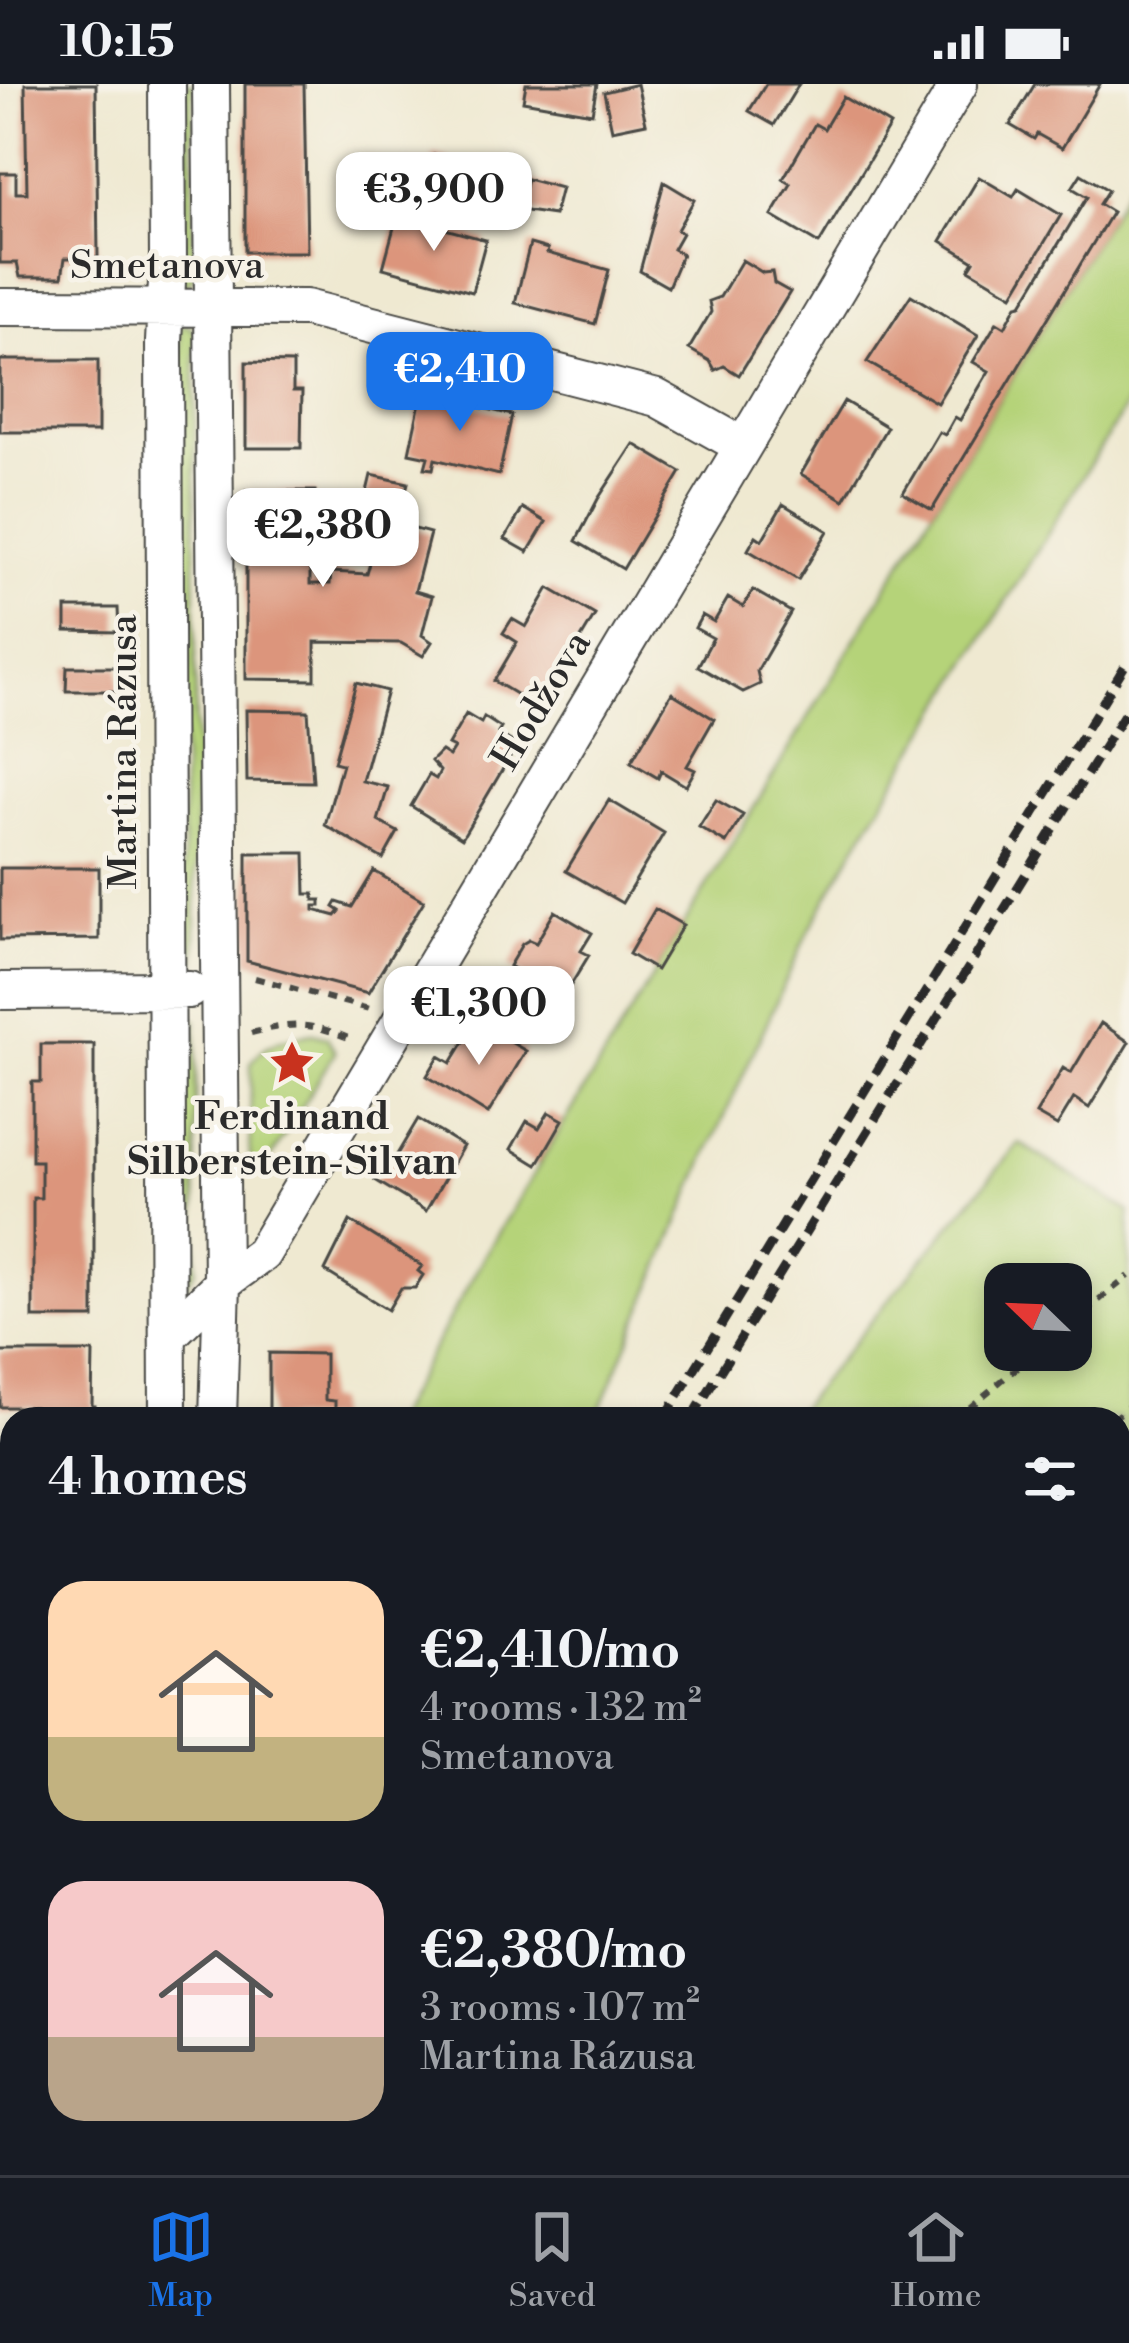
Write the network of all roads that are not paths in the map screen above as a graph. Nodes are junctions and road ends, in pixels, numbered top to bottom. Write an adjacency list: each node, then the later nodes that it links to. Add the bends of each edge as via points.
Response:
1 (167, 84): 6 (street, Martina Rázusa)
2 (211, 84): 5 (street)
3 (959, 84): 7 (street, Hodžova)
4 (0, 308): 6 (street, Smetanova)
5 (211, 308): 6 (street, Smetanova); 7 (street, Smetanova, via 306,308 539,366 657,398); 8 (street)
6 (166, 309): 9 (street, Martina Rázusa)
7 (743, 446): 11 (street, Hodžova, via 262,1254)
8 (228, 981): 9 (street); 11 (street)
9 (168, 991): 10 (street); 12 (street, Martina Rázusa)
10 (0, 992)
11 (222, 1283): 12 (street, Hodžova); 14 (street)
12 (168, 1336): 13 (street, Martina Rázusa)
13 (168, 1407)
14 (218, 1407)

